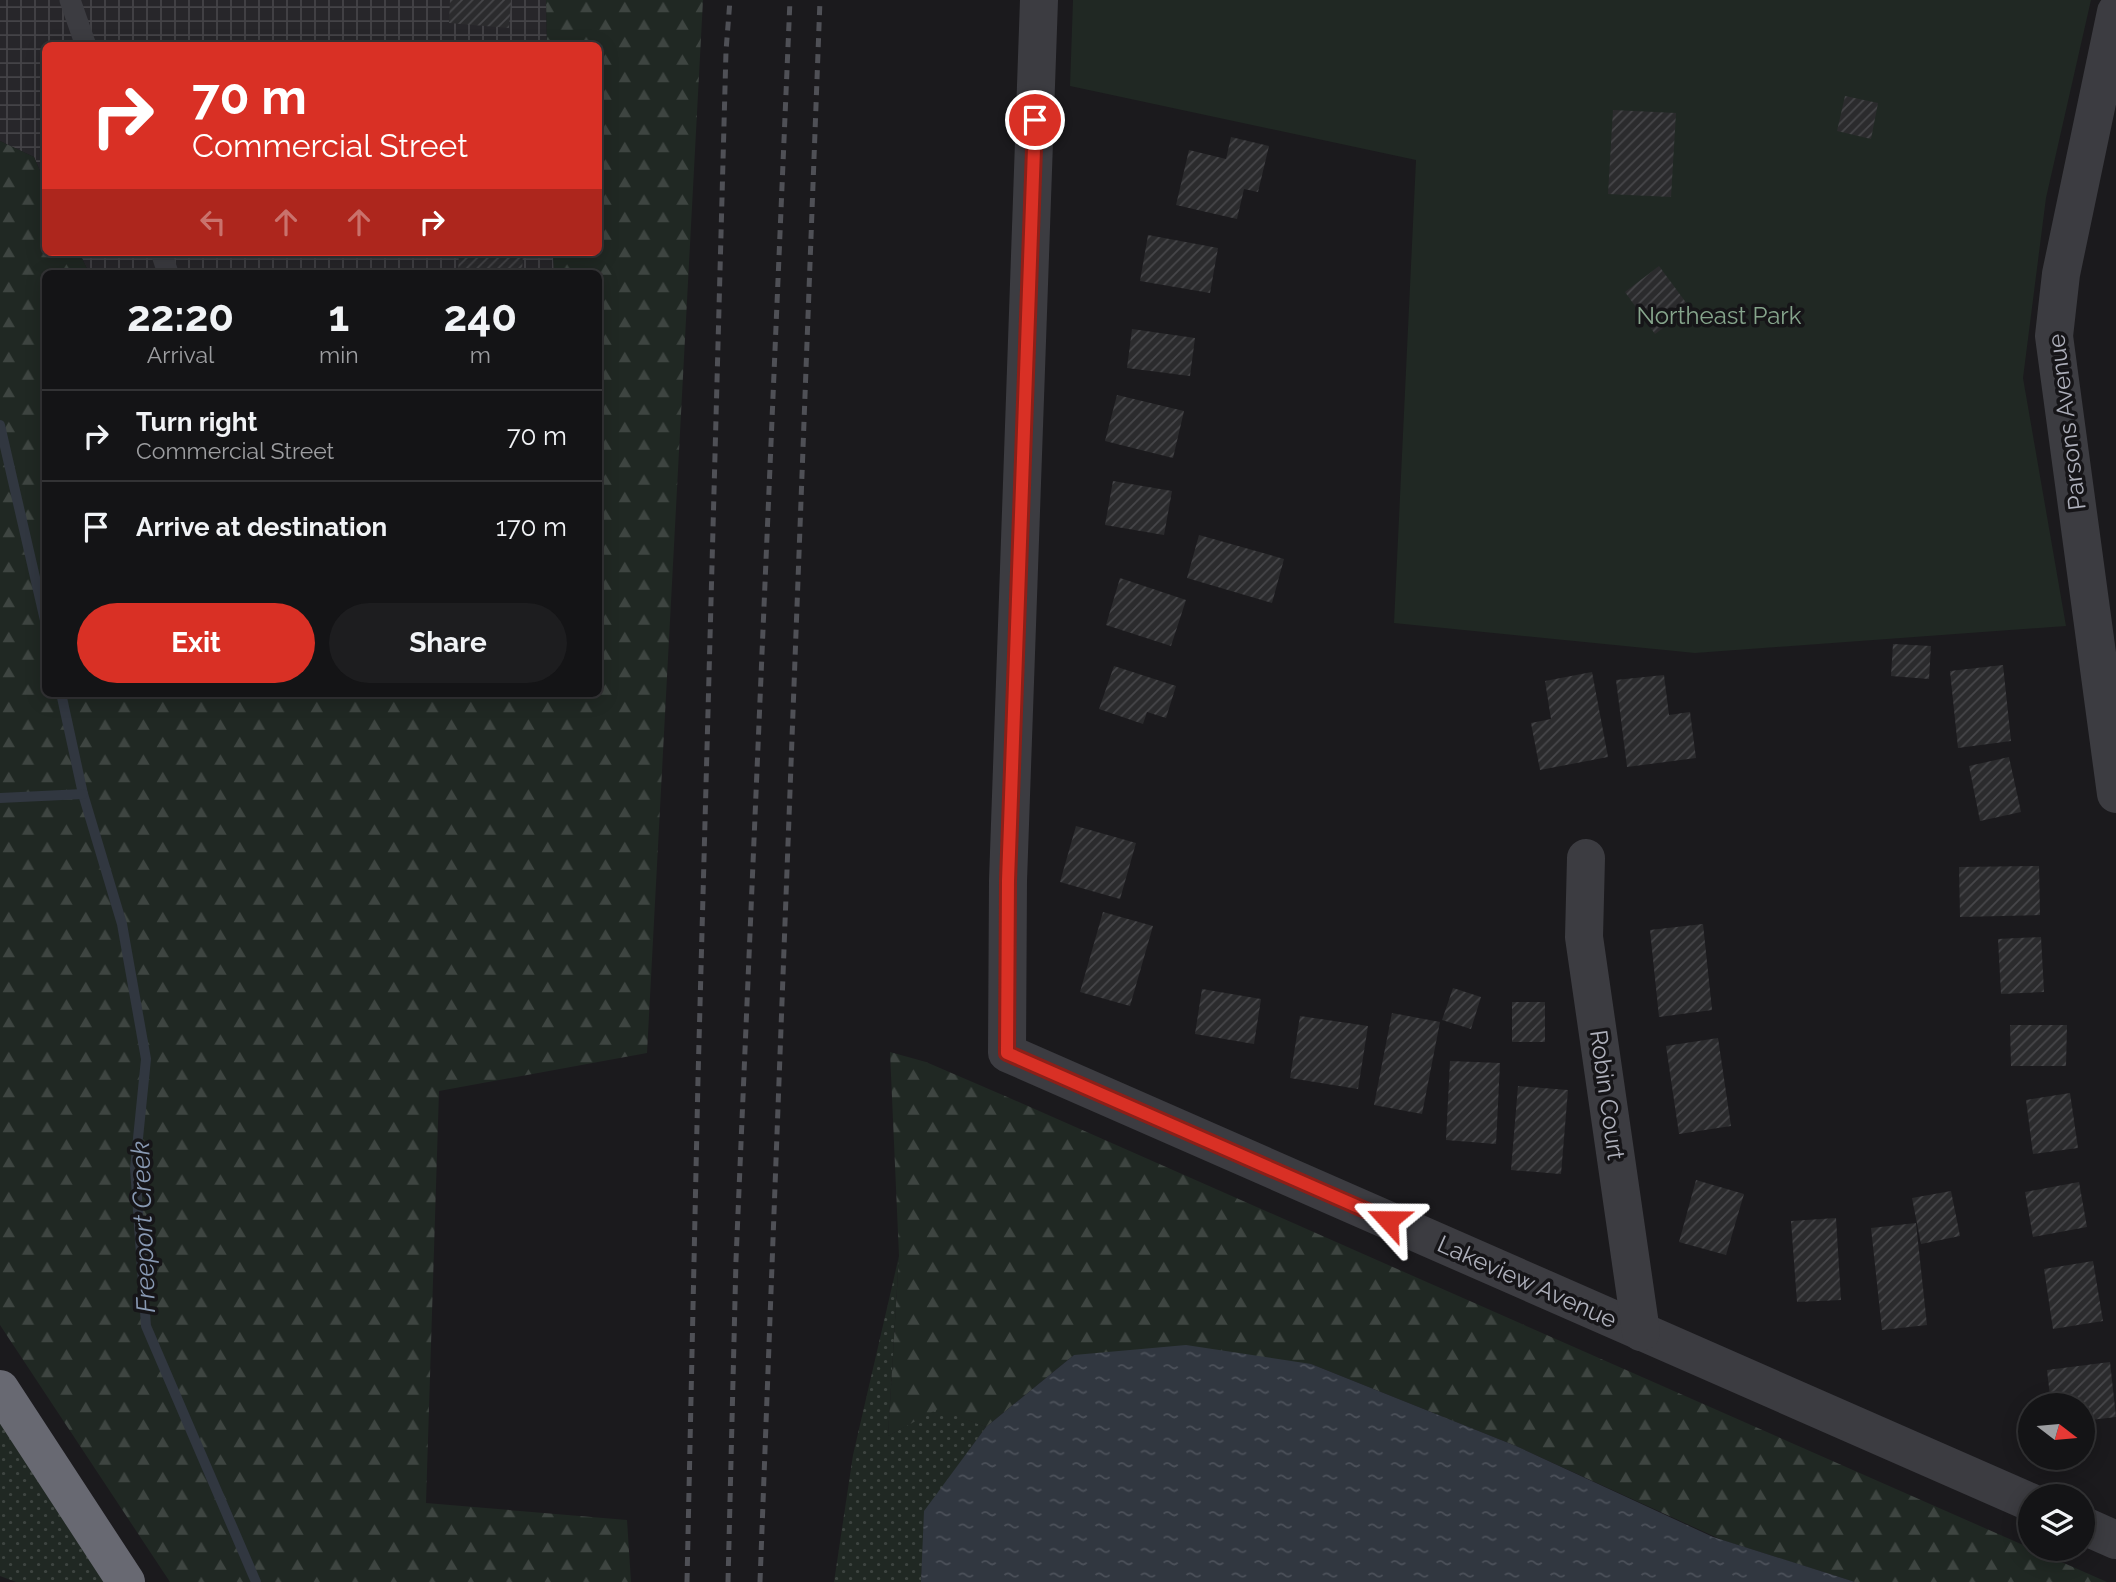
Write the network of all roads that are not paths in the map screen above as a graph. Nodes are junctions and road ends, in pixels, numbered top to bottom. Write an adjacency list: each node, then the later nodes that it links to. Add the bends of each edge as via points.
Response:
1 (70, 0): 4 (lane)
2 (1040, 0): 7 (street, Lakeview Avenue, via 1008,881 1007,1053)
3 (2116, 12): 5 (street, Parsons Avenue, via 2061,274 2054,336)
4 (85, 42)
5 (2116, 794)
6 (1586, 858): 7 (street, Robin Court, via 1584,937)
7 (1641, 1332): 9 (street, Lakeview Avenue)
8 (0, 1389): 12 (highway)
9 (2018, 1497)
10 (2095, 1531): 11 (street)
11 (2116, 1540)
12 (126, 1582)

